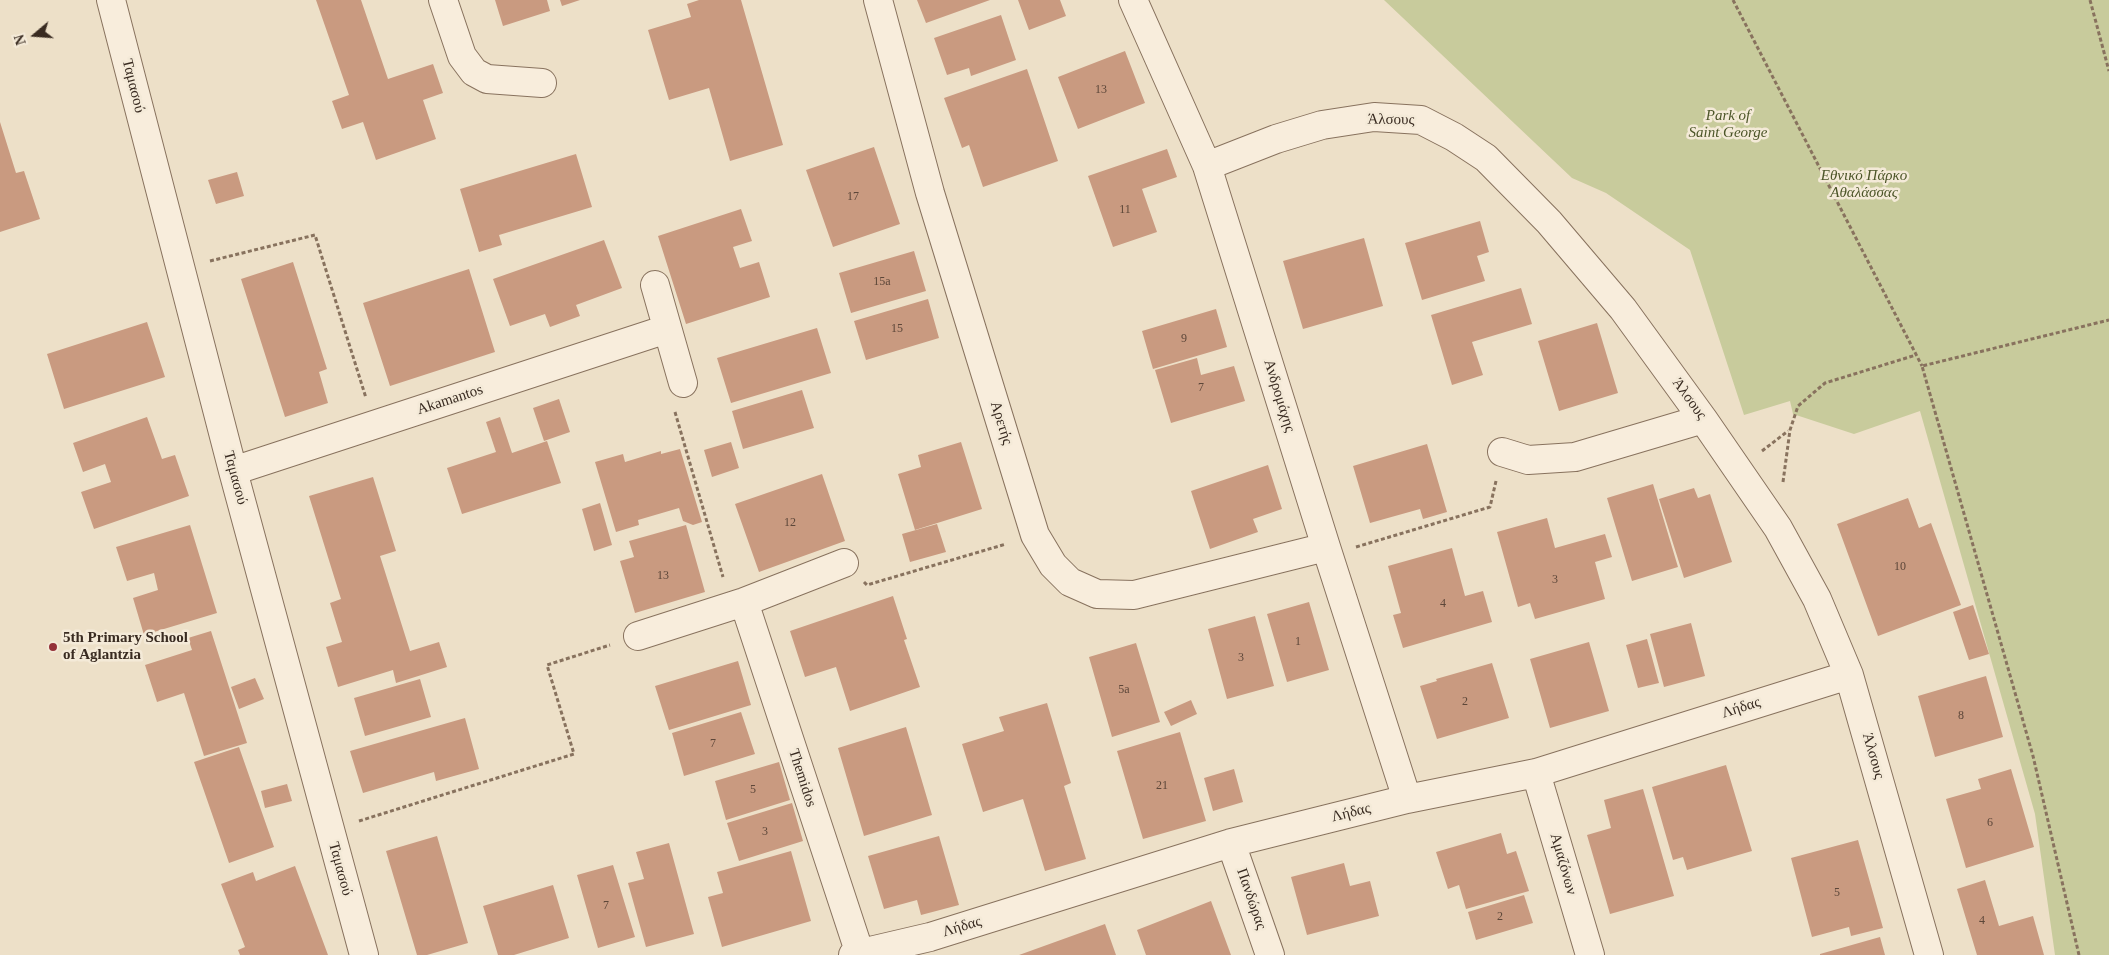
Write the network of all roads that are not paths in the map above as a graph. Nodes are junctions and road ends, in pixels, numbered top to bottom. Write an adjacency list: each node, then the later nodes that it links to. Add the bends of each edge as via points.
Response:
1 (111, 0): 12 (street, Ταμασού)
2 (443, 0): 5 (street, via 462,56 474,72 487,79)
3 (878, 0): 13 (street, Αρετής, via 930,193 1035,535 1052,565 1070,582 1097,594 1134,595)
4 (1133, 0): 6 (street, Ανδρομάχης)
5 (542, 83)
6 (1207, 166): 10 (street, Άλσους, via 1322,125 1374,117 1420,120 1454,136 1486,158 1549,222 1623,309); 13 (street, Ανδρομάχης)
7 (655, 285): 8 (street)
8 (667, 329): 9 (street); 12 (street, Akamantos)
9 (683, 383)
10 (1704, 419): 11 (street, via 1575,457 1528,460); 17 (street, Άλσους, via 1771,518 1817,599)
11 (1502, 452)
12 (233, 470): 22 (street, Ταμασού)
13 (1328, 551): 19 (street, Ανδρομάχης)
14 (844, 564): 15 (street)
15 (738, 604): 16 (street); 21 (street, Themidos)
16 (638, 636)
17 (1849, 675): 18 (street, Λήδας); 25 (street, Άλσους)
18 (1536, 774): 19 (street, Λήδας); 24 (street, Αμαζόνων)
19 (1407, 799): 20 (street, Λήδας)
20 (1231, 843): 21 (street, Λήδας, via 930,937); 23 (street, Πανδώρας)
21 (857, 954)
22 (364, 955)
23 (1270, 955)
24 (1590, 955)
25 (1929, 955)

